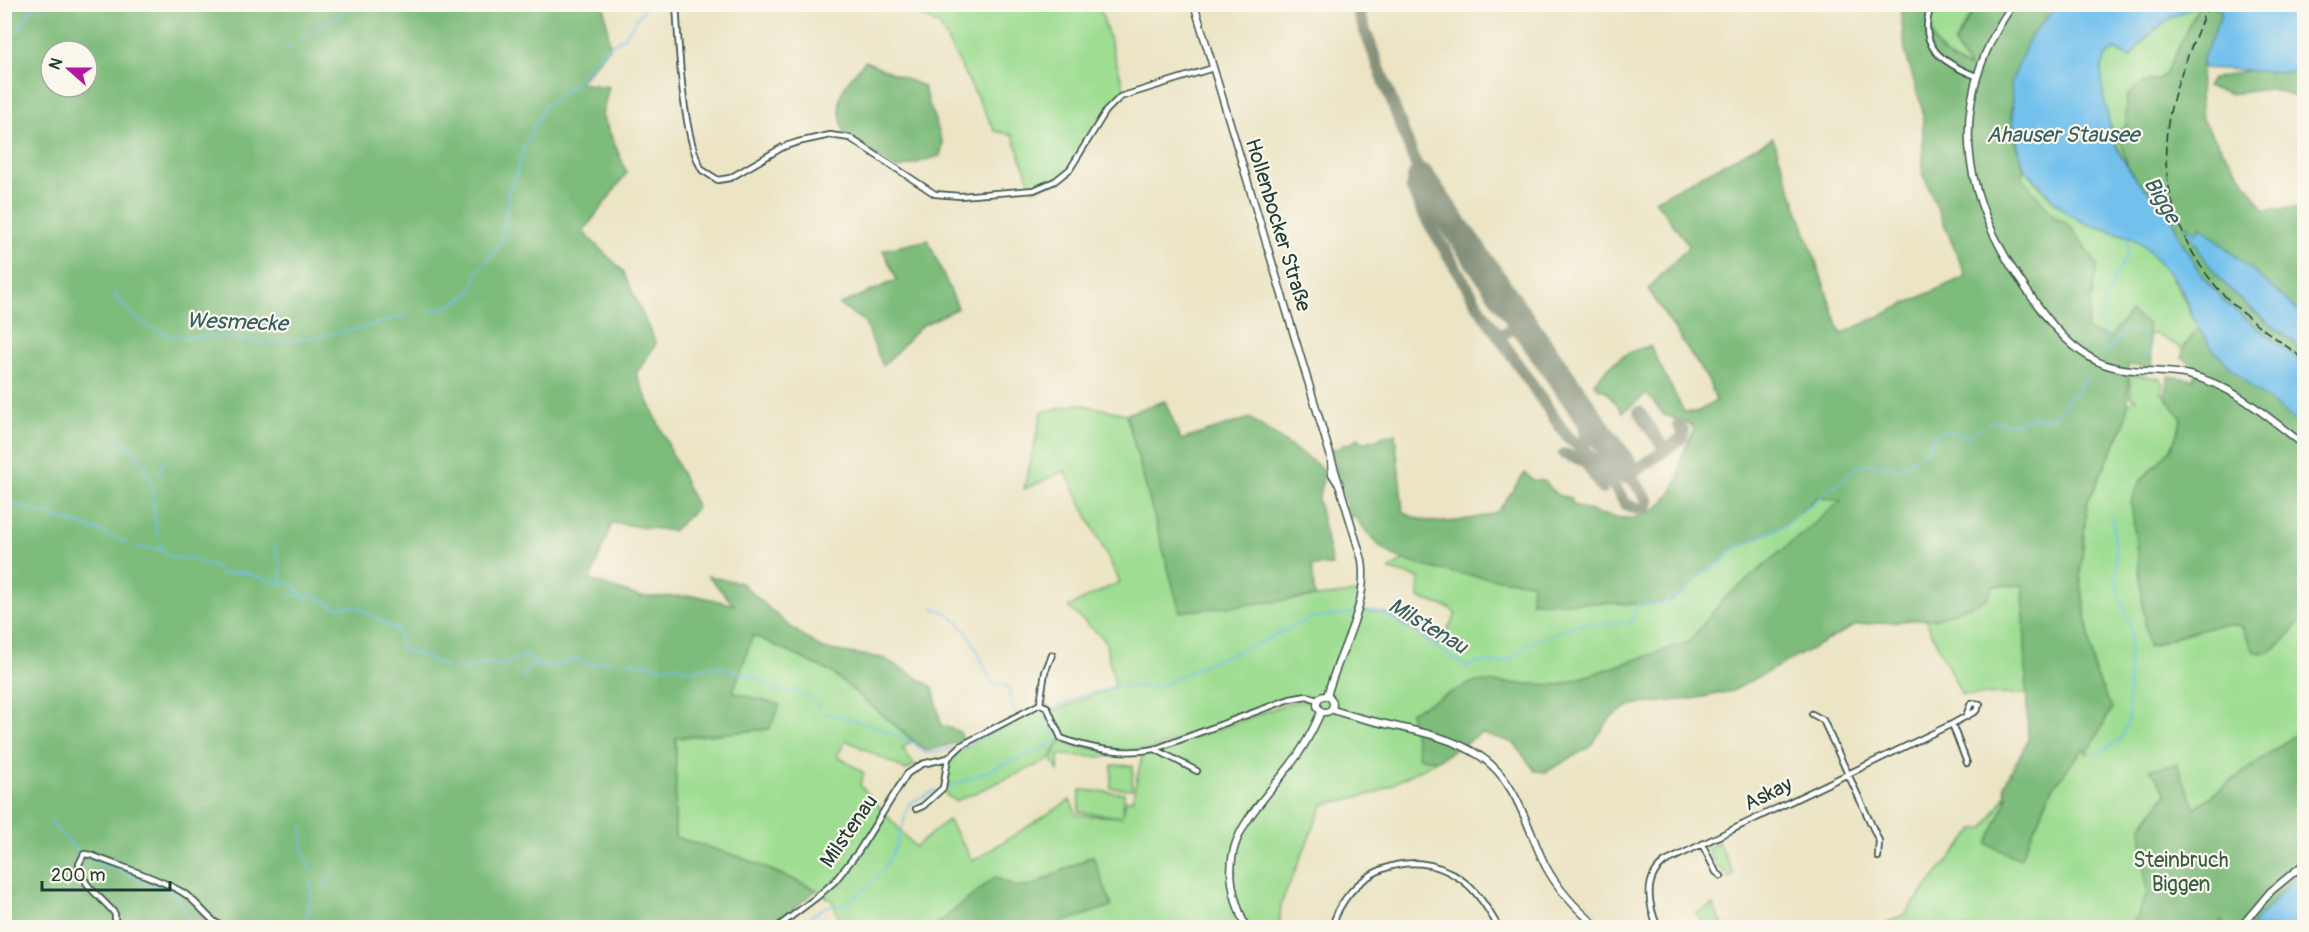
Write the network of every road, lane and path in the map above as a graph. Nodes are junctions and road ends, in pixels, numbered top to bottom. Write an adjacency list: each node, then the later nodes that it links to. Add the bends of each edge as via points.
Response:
1 (676, 4): 7 (street, via 683,94 693,143 702,171 718,180 737,174 787,145 840,135 935,194 960,196 1034,190 1070,169 1106,111 1120,97)
2 (1194, 4): 7 (main road, Hollenbocker Straße)
3 (1798, 4): 4 (street)
4 (1805, 4)
5 (1932, 4): 8 (street, via 1927,27 1933,48 1946,63)
6 (2013, 4): 8 (main road, via 1994,34)
7 (1213, 68): 11 (main road, Hollenbocker Straße, via 1362,560 1364,584 1357,613)
8 (1976, 76): 9 (main road, via 1968,112 1970,168 1987,220 2021,282 2056,328 2092,359 2127,369 2199,378 2223,387)
9 (2304, 445)
10 (1052, 655): 13 (street)
11 (1327, 696): 12 (main road); 14 (main road, via 1333,702)
12 (1317, 700): 15 (main road); 19 (street, via 1307,696 1290,699)
13 (1040, 704): 19 (street, via 1047,707 1059,737 1070,742 1100,749); 20 (street, Milstenau, via 965,744)
14 (1331, 709): 15 (main road); 35 (main road, via 1446,739 1483,757 1516,797 1545,865 1558,885 1576,908)
15 (1321, 712): 32 (main road, via 1300,752 1247,818 1234,844 1231,874)
16 (1812, 714): 23 (street, via 1823,720)
17 (1966, 716): 18 (street, Askay)
18 (1952, 724): 21 (street); 23 (street, Askay)
19 (1155, 749): 22 (street)
20 (948, 758): 24 (street, via 943,788); 31 (street, Milstenau, via 922,764 907,774 835,881)
21 (1967, 763)
22 (1197, 771)
23 (1847, 774): 25 (street, Askay); 26 (street, via 1879,841)
24 (916, 808)
25 (1702, 844): 28 (street); 36 (street, Askay, via 1665,862 1651,877 1650,901)
26 (1878, 857)
27 (2304, 864): 37 (main road, via 2271,891)
28 (1721, 876)
29 (116, 927): 30 (street, via 117,917 91,891 81,874 79,864 84,854 176,889)
30 (224, 927)
31 (776, 927)
32 (1246, 927)
33 (1332, 927): 34 (street, via 1341,904 1368,876 1392,865 1420,862 1458,877 1473,889)
34 (1499, 927)
35 (1599, 927)
36 (1658, 927)
37 (2240, 927)

